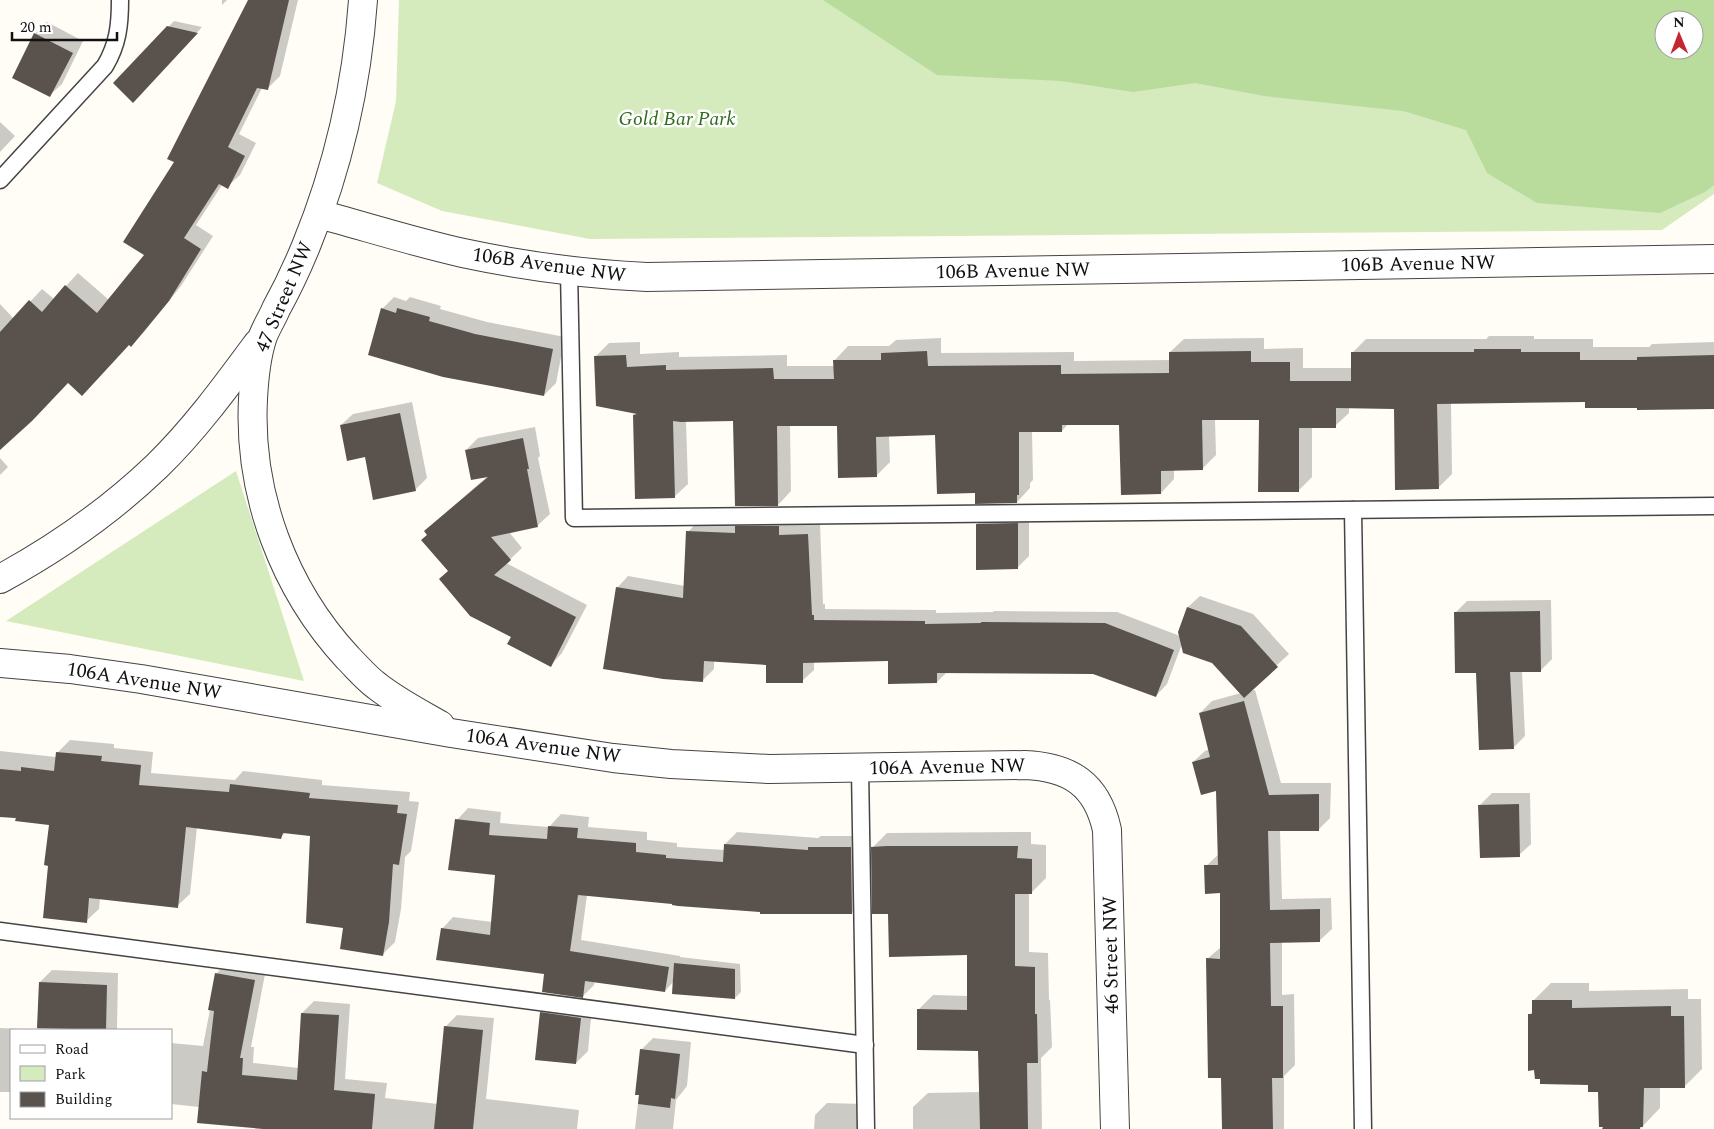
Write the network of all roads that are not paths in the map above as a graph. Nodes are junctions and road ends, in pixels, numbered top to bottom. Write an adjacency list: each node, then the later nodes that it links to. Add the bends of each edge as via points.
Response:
1 (120, 0): 3 (lane, via 118,34 105,66)
2 (363, 0): 4 (street, 47 Street NW, via 349,105)
3 (0, 180)
4 (319, 214): 6 (street, 106B Avenue NW, via 461,252); 7 (street, 47 Street NW)
5 (1714, 258): 6 (street, 106B Avenue NW, via 677,277)
6 (569, 272): 9 (lane, via 574,518)
7 (262, 338): 10 (street, via 228,384 158,465 85,526); 12 (street, 47 Street NW, via 253,388 252,436 268,520 290,576 322,627 358,669 377,686)
8 (1714, 506): 9 (lane)
9 (1352, 510): 19 (lane)
10 (0, 578)
11 (0, 663): 12 (street, 106A Avenue NW, via 141,679)
12 (452, 733): 13 (street, 106A Avenue NW, via 671,764 768,770)
13 (860, 769): 14 (street, 106A Avenue NW, via 1044,766 1061,770); 16 (lane)
14 (1087, 787): 18 (street, 46 Street NW, via 1101,808 1107,830)
15 (0, 931): 16 (lane)
16 (864, 1045): 17 (lane)
17 (866, 1129)
18 (1115, 1129)
19 (1363, 1129)

